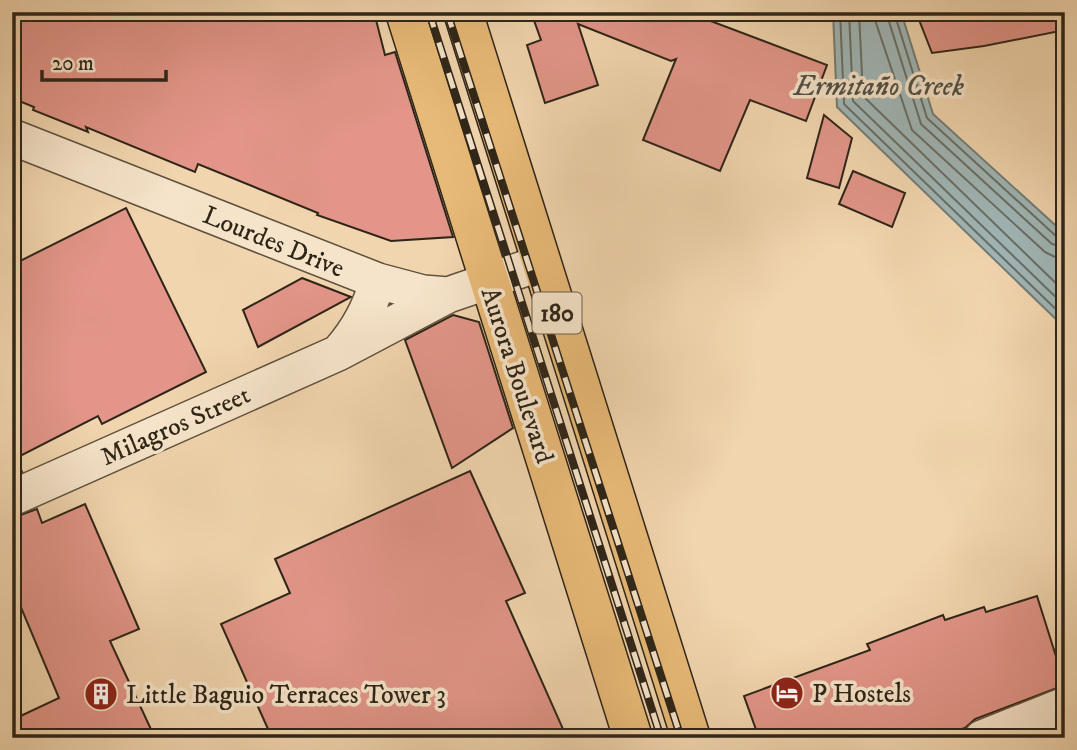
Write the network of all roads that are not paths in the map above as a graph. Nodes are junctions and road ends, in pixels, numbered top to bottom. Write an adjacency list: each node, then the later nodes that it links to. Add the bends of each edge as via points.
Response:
1 (405, 12): 6 (main road, Aurora Boulevard / 180)
2 (463, 12): 4 (main road, 180)
3 (12, 137): 5 (street, Lourdes Drive)
4 (541, 263): 6 (street, Lourdes Drive); 10 (main road, 180)
5 (378, 281): 7 (street, Lourdes Drive); 8 (street, Milagros Street, via 370,308)
6 (488, 281): 7 (street, Lourdes Drive); 11 (main road, Aurora Boulevard / 180)
7 (448, 295): 8 (street, Milagros Street)
8 (338, 353): 9 (street, Milagros Street)
9 (12, 498)
10 (653, 614): 11 (main road); 14 (main road, 180)
11 (600, 633): 13 (main road, Aurora Boulevard / 180)
12 (1065, 705): 15 (street)
13 (634, 738)
14 (691, 738)
15 (982, 738)

